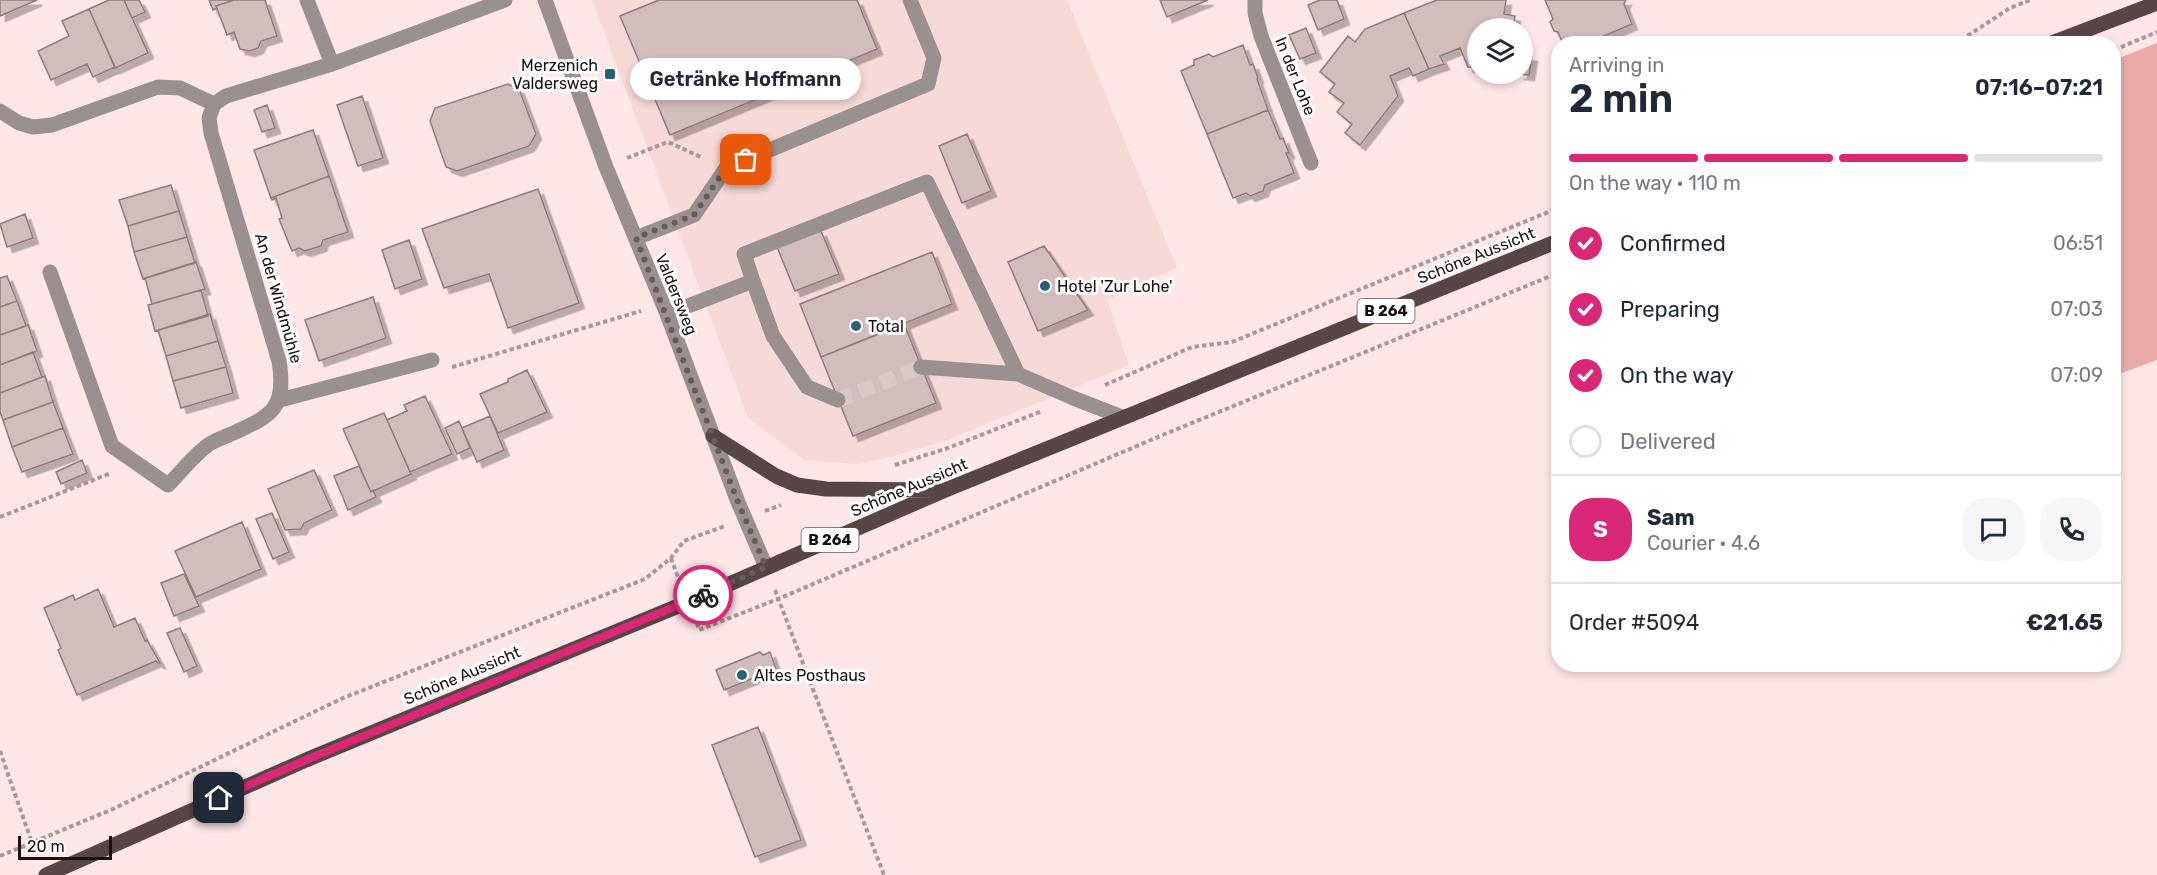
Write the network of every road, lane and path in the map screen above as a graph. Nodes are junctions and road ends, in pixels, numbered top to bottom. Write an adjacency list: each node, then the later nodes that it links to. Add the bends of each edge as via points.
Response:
1 (307, 0): 12 (street)
2 (506, 0): 12 (street)
3 (545, 0): 16 (street, Valdersweg)
4 (910, 0): 17 (street, via 934,58 927,84)
5 (1256, 0): 15 (street, In der Lohe, via 1261,36)
6 (2030, 0): 9 (path, via 2010,8)
7 (2157, 3): 10 (main road)
8 (2157, 32): 11 (path)
9 (1967, 36)
10 (2070, 36)
11 (2121, 47)
12 (332, 64): 13 (street, via 226,96)
13 (214, 104): 14 (street, via 180,88 158,87 52,125 33,127); 29 (street, An der Windmühle, via 209,118 212,133 279,361)
14 (0, 111)
15 (1311, 163)
16 (606, 167): 17 (path, via 668,142); 19 (street, Valdersweg)
17 (726, 168): 19 (street, via 694,215)
18 (1551, 211): 28 (path, via 1232,342 1192,347)
19 (636, 238): 24 (street, Valdersweg)
20 (1551, 244): 31 (main road, Schöne Aussicht / B 264)
21 (50, 272): 29 (street, via 112,446 168,485 209,444 254,423)
22 (1551, 276): 39 (path)
23 (753, 281): 24 (street); 27 (street, via 744,254 927,182); 30 (street, via 773,336 807,387)
24 (664, 310): 25 (path, via 453,367); 32 (street, Valdersweg)
25 (432, 360): 29 (street)
26 (921, 367): 27 (street)
27 (1018, 374): 28 (street)
28 (1073, 398): 31 (street); 33 (path, via 948,448)
29 (280, 400)
30 (838, 400)
31 (1122, 417): 35 (main road, Schöne Aussicht / B 264)
32 (713, 436): 35 (main road, via 797,485 826,489); 38 (street, Valdersweg)
33 (886, 467)
34 (118, 470): 36 (path)
35 (944, 490): 38 (main road, Schöne Aussicht / B 264)
36 (0, 517)
37 (671, 558): 42 (path, via 645,579 343,698 113,809)
38 (766, 567): 39 (path); 44 (main road, Schöne Aussicht / B 264, via 306,760)
39 (778, 599): 40 (path); 45 (path)
40 (699, 630)
41 (0, 751): 42 (path)
42 (32, 843): 43 (path)
43 (0, 856)
44 (46, 875)
45 (884, 875)

